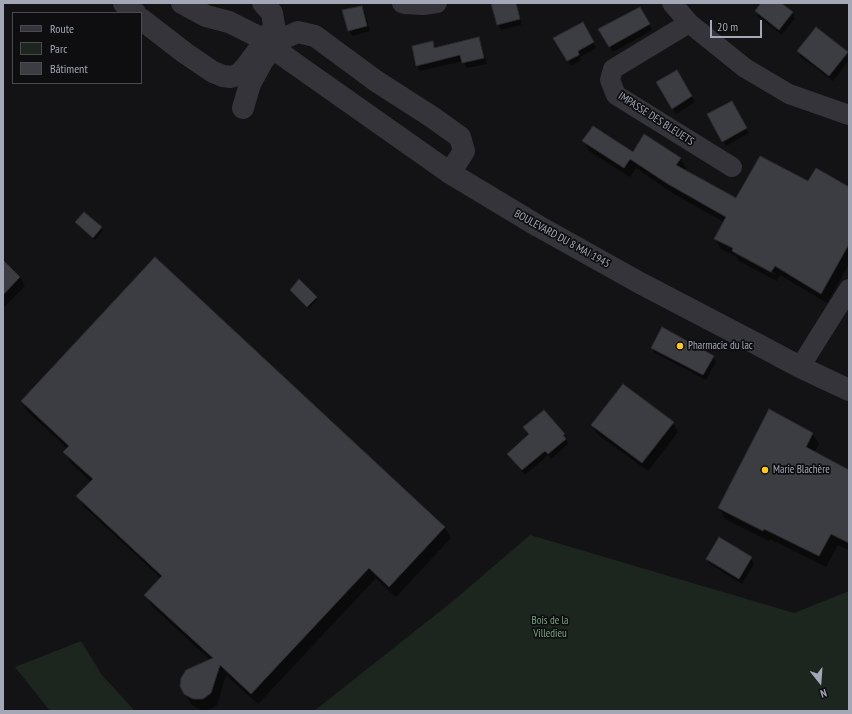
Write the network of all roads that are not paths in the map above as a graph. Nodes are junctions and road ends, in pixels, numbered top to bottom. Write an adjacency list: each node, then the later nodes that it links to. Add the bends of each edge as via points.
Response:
1 (124, 3): 8 (street)
2 (182, 3): 11 (street, via 206,16 229,22)
3 (210, 3): 11 (street)
4 (263, 3): 9 (street, via 272,13 274,25 271,32 245,68 231,77 213,72)
5 (402, 3): 6 (street)
6 (437, 3)
7 (672, 3): 10 (street)
8 (134, 12)
9 (142, 20)
10 (689, 23): 13 (street, via 745,68 789,94); 14 (street, IMPASSE DES BLEUETS, via 613,69 610,80 616,95)
11 (255, 35): 15 (street, BOULEVARD DU 8 MAI 1945, bridge)
12 (243, 108): 15 (street, via 250,84 263,60 282,39 298,32 315,36 376,81 460,137 464,151)
13 (849, 115)
14 (732, 167)
15 (450, 173): 17 (street, BOULEVARD DU 8 MAI 1945, via 640,283)
16 (849, 289): 17 (street)
17 (800, 367): 18 (street, BOULEVARD DU 8 MAI 1945)
18 (849, 390)

